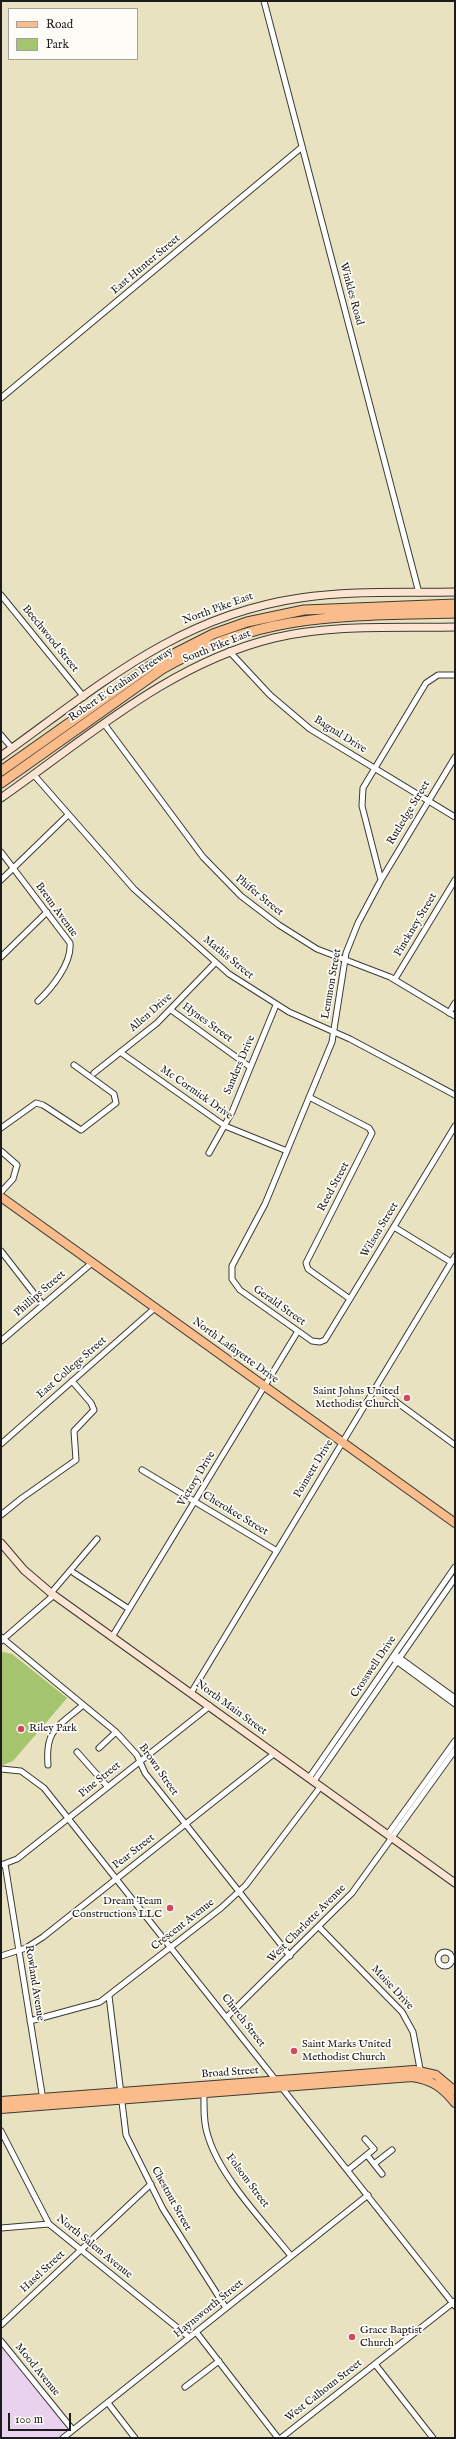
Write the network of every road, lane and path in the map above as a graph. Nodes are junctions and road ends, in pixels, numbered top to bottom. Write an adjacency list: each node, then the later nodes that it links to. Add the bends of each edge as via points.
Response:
1 (264, 1): 2 (street, Winkles Road)
2 (302, 147): 3 (street, East Hunter Street); 5 (street, Winkles Road)
3 (1, 398)
4 (455, 592): 5 (street, North Pike East)
5 (419, 593): 12 (street, North Pike East, via 302,597 237,612 191,629 163,643)
6 (1, 595): 12 (street, Beechwood Street)
7 (455, 604): 19 (highway, Robert E Graham Freeway, via 304,610 265,617 218,632 150,666)
8 (455, 613): 21 (highway, Robert E Graham Freeway, via 314,618 230,636 162,669)
9 (455, 626): 10 (street, South Pike East, via 312,632 274,638)
10 (230, 651): 13 (street, South Pike East, via 181,673); 18 (street, Bagnal Drive, via 270,695 300,721)
11 (455, 675): 18 (street, via 438,675 426,683)
12 (84, 697): 15 (street, North Pike East)
13 (105, 725): 20 (street, South Pike East); 33 (street, Phifer Street, via 190,840 230,886 260,912 302,941)
14 (1, 735): 15 (street)
15 (12, 748): 16 (street, North Pike East)
16 (1, 756)
17 (455, 757): 23 (street, Rutledge Street)
18 (374, 768): 23 (street, Bagnal Drive); 29 (street, via 363,788 362,802)
19 (1, 772)
20 (34, 775): 22 (street, South Pike East); 24 (street, Mathis Street)
21 (1, 783)
22 (1, 798)
23 (428, 801): 25 (street, Bagnal Drive); 29 (street, Rutledge Street)
24 (68, 814): 27 (street); 34 (street, Mathis Street, via 134,889)
25 (455, 817)
26 (1, 852): 27 (street, Breun Avenue)
27 (13, 868): 28 (street); 31 (street, Breun Avenue)
28 (1, 880)
29 (381, 880): 33 (street, Lemmon Street, via 353,935)
30 (455, 880): 35 (street, Pinckney Street)
31 (47, 912): 32 (street); 36 (street, Breun Avenue, via 69,941 70,952 55,981)
32 (1, 957)
33 (344, 960): 35 (street, Phifer Street); 42 (street, Lemmon Street)
34 (215, 963): 38 (street, Mathis Street); 39 (street, Allen Drive)
35 (395, 980): 40 (street, Phifer Street)
36 (38, 1001)
37 (455, 1003): 40 (street)
38 (276, 1005): 42 (street, Mathis Street); 45 (street, Sanders Drive)
39 (171, 1010): 43 (street, Allen Drive); 45 (street, Hynes Street)
40 (449, 1013): 41 (street, Phifer Street)
41 (455, 1016)
42 (334, 1032): 47 (street, Mathis Street); 48 (street, Lemmon Street)
43 (120, 1052): 46 (street, Allen Drive); 49 (street, Mc Cormick Drive)
44 (74, 1065): 51 (street, via 114,1094 116,1103 81,1130 36,1103)
45 (250, 1067): 49 (street, Sanders Drive)
46 (94, 1072)
47 (455, 1095)
48 (310, 1097): 53 (street, Lemmon Street); 63 (street, Reed Street, via 369,1128 372,1133 307,1261 308,1269)
49 (224, 1126): 53 (street, Mc Cormick Drive); 54 (street, Sanders Drive)
50 (455, 1126): 57 (street, Wilson Street)
51 (1, 1128)
52 (1, 1151): 55 (street, via 17,1165 13,1179)
53 (287, 1151): 62 (street, Lemmon Street, via 263,1210 232,1266)
54 (208, 1153)
55 (1, 1192)
56 (1, 1197): 60 (main road, North Lafayette Drive)
57 (394, 1227): 61 (street); 63 (street, Wilson Street)
58 (1, 1251): 64 (street)
59 (455, 1256): 61 (street, Poinsett Drive)
60 (93, 1262): 64 (street, Phillips Street); 65 (main road, North Lafayette Drive)
61 (451, 1262): 71 (street, Poinsett Drive)
62 (232, 1279): 66 (street, Gerald Street, via 240,1290)
63 (350, 1299): 68 (street, Wilson Street, via 327,1338)
64 (42, 1305): 67 (street, Phillips Street)
65 (156, 1307): 69 (street, East College Street); 70 (main road, North Lafayette Drive)
66 (298, 1331): 68 (street, Gerald Street, via 312,1341); 70 (street, Victory Drive)
67 (1, 1341)
68 (320, 1342)
69 (72, 1381): 73 (street, East College Street); 77 (street, via 94,1410 74,1431 76,1460)
70 (265, 1386): 72 (main road, North Lafayette Drive); 76 (street, Victory Drive)
71 (376, 1387): 72 (street, Poinsett Drive); 74 (street)
72 (342, 1442): 78 (main road, North Lafayette Drive); 81 (street, Poinsett Drive)
73 (1, 1444)
74 (455, 1445)
75 (142, 1470): 76 (street, Cherokee Street)
76 (195, 1501): 81 (street, Cherokee Street); 89 (street, Victory Drive)
77 (1, 1515)
78 (455, 1523)
79 (97, 1539): 88 (street)
80 (1, 1543): 88 (street, North Main Street, via 24,1570)
81 (277, 1551): 94 (street, Poinsett Drive)
82 (455, 1567): 85 (street, Crosswell Drive)
83 (74, 1573): 89 (street)
84 (455, 1578): 86 (street, Crosswell Drive)
85 (444, 1583): 86 (street); 92 (street, Crosswell Drive)
86 (449, 1587): 87 (street); 92 (street, Crosswell Drive)
87 (455, 1591)
88 (53, 1594): 90 (street, North Main Street); 91 (street)
89 (129, 1609): 90 (street, Victory Drive)
90 (112, 1637): 94 (street, North Main Street)
91 (2, 1639): 97 (street, Brown Street)
92 (397, 1656): 93 (street); 95 (street); 108 (street, Crosswell Drive)
93 (396, 1662): 96 (street); 108 (street, Crosswell Drive)
94 (191, 1693): 98 (street, North Main Street)
95 (455, 1698)
96 (455, 1704)
97 (84, 1705): 99 (street, Brown Street); 106 (street, via 51,1735 47,1744)
98 (210, 1706): 104 (street, North Main Street); 105 (street, Pine Street)
99 (116, 1732): 101 (street); 105 (street, Brown Street)
100 (455, 1742): 113 (street)
101 (99, 1748)
102 (455, 1750): 113 (street)
103 (77, 1752): 110 (street)
104 (275, 1753): 108 (street, North Main Street); 112 (street, Pear Street)
105 (140, 1761): 110 (street, Pine Street); 112 (street, Brown Street, via 145,1772)
106 (48, 1765)
107 (1, 1769): 111 (street, Church Street, via 12,1769 32,1777)
108 (311, 1779): 109 (street, North Main Street)
109 (321, 1786): 113 (street, North Main Street); 117 (street, Crescent Avenue)
110 (108, 1787): 111 (street, Pine Street)
111 (68, 1819): 114 (street, Pine Street, via 17,1859); 115 (street, Church Street)
112 (186, 1824): 115 (street, Pear Street); 117 (street, Brown Street)
113 (390, 1836): 116 (street, North Main Street); 118 (street, West Charlotte Avenue, via 352,1893)
114 (3, 1865): 120 (street, Rowland Avenue)
115 (116, 1879): 119 (street, Church Street); 120 (street, Pear Street, via 43,1937)
116 (455, 1883)
117 (240, 1892): 119 (street, Crescent Avenue); 122 (street, Brown Street)
118 (319, 1927): 122 (street, West Charlotte Avenue); 128 (street, Moise Drive, via 402,2012 413,2032)
119 (171, 1948): 125 (street, Crescent Avenue); 126 (street, Church Street)
120 (19, 1951): 121 (street, Pear Street); 127 (street, Rowland Avenue)
121 (1, 1956)
122 (290, 1956): 126 (street, West Charlotte Avenue)
123 (450, 1964): 124 (street)
124 (455, 1968)
125 (109, 1996): 127 (street, Crescent Avenue, via 90,2006); 133 (street)
126 (227, 2017): 129 (street, Church Street)
127 (30, 2021): 135 (street, Rowland Avenue)
128 (421, 2075): 129 (main road, Broad Street, via 409,2070); 130 (main road, Broad Street); 132 (main road, Broad Street)
129 (277, 2080): 130 (street, Church Street); 131 (main road, Broad Street)
130 (282, 2087): 131 (main road, Broad Street); 143 (street, Church Street)
131 (204, 2089): 133 (main road, Broad Street); 150 (street, Folsom Street, via 207,2135 219,2162)
132 (453, 2091): 136 (main road, Broad Street)
133 (120, 2096): 135 (main road, Broad Street); 145 (street, Chestnut Street, via 126,2136)
134 (1, 2101): 135 (main road, Broad Street)
135 (43, 2102): 137 (main road, Broad Street)
136 (455, 2102)
137 (1, 2109)
138 (1, 2131): 147 (street, North Salem Avenue)
139 (365, 2139): 141 (street, via 374,2150)
140 (392, 2150): 142 (street)
141 (367, 2155): 142 (street); 143 (street)
142 (374, 2164): 144 (street)
143 (348, 2170): 146 (street, Church Street)
144 (382, 2174)
145 (151, 2184): 149 (street, Hasel Street); 152 (street, Chestnut Street, via 173,2225)
146 (368, 2195): 150 (street, Haynsworth Street); 151 (street, Church Street)
147 (49, 2224): 148 (street); 149 (street, North Salem Avenue)
148 (1, 2228)
149 (80, 2250): 153 (street, Hasel Street); 155 (street, North Salem Avenue)
150 (291, 2256): 152 (street, Haynsworth Street)
151 (454, 2303): 158 (street, West Calhoun Street)
152 (226, 2308): 154 (street, Haynsworth Street)
153 (1, 2325)
154 (196, 2332): 155 (street, Haynsworth Street); 157 (street)
155 (189, 2337): 160 (street, Haynsworth Street)
156 (1, 2341): 161 (street, Mood Avenue)
157 (219, 2361): 159 (street); 164 (street)
158 (375, 2364): 164 (street, West Calhoun Street); 165 (street)
159 (185, 2387)
160 (108, 2403): 161 (street, Haynsworth Street); 163 (street)
161 (73, 2430): 162 (street, Haynsworth Street)
162 (63, 2438)
163 (135, 2438)
164 (280, 2438)
165 (433, 2438)

